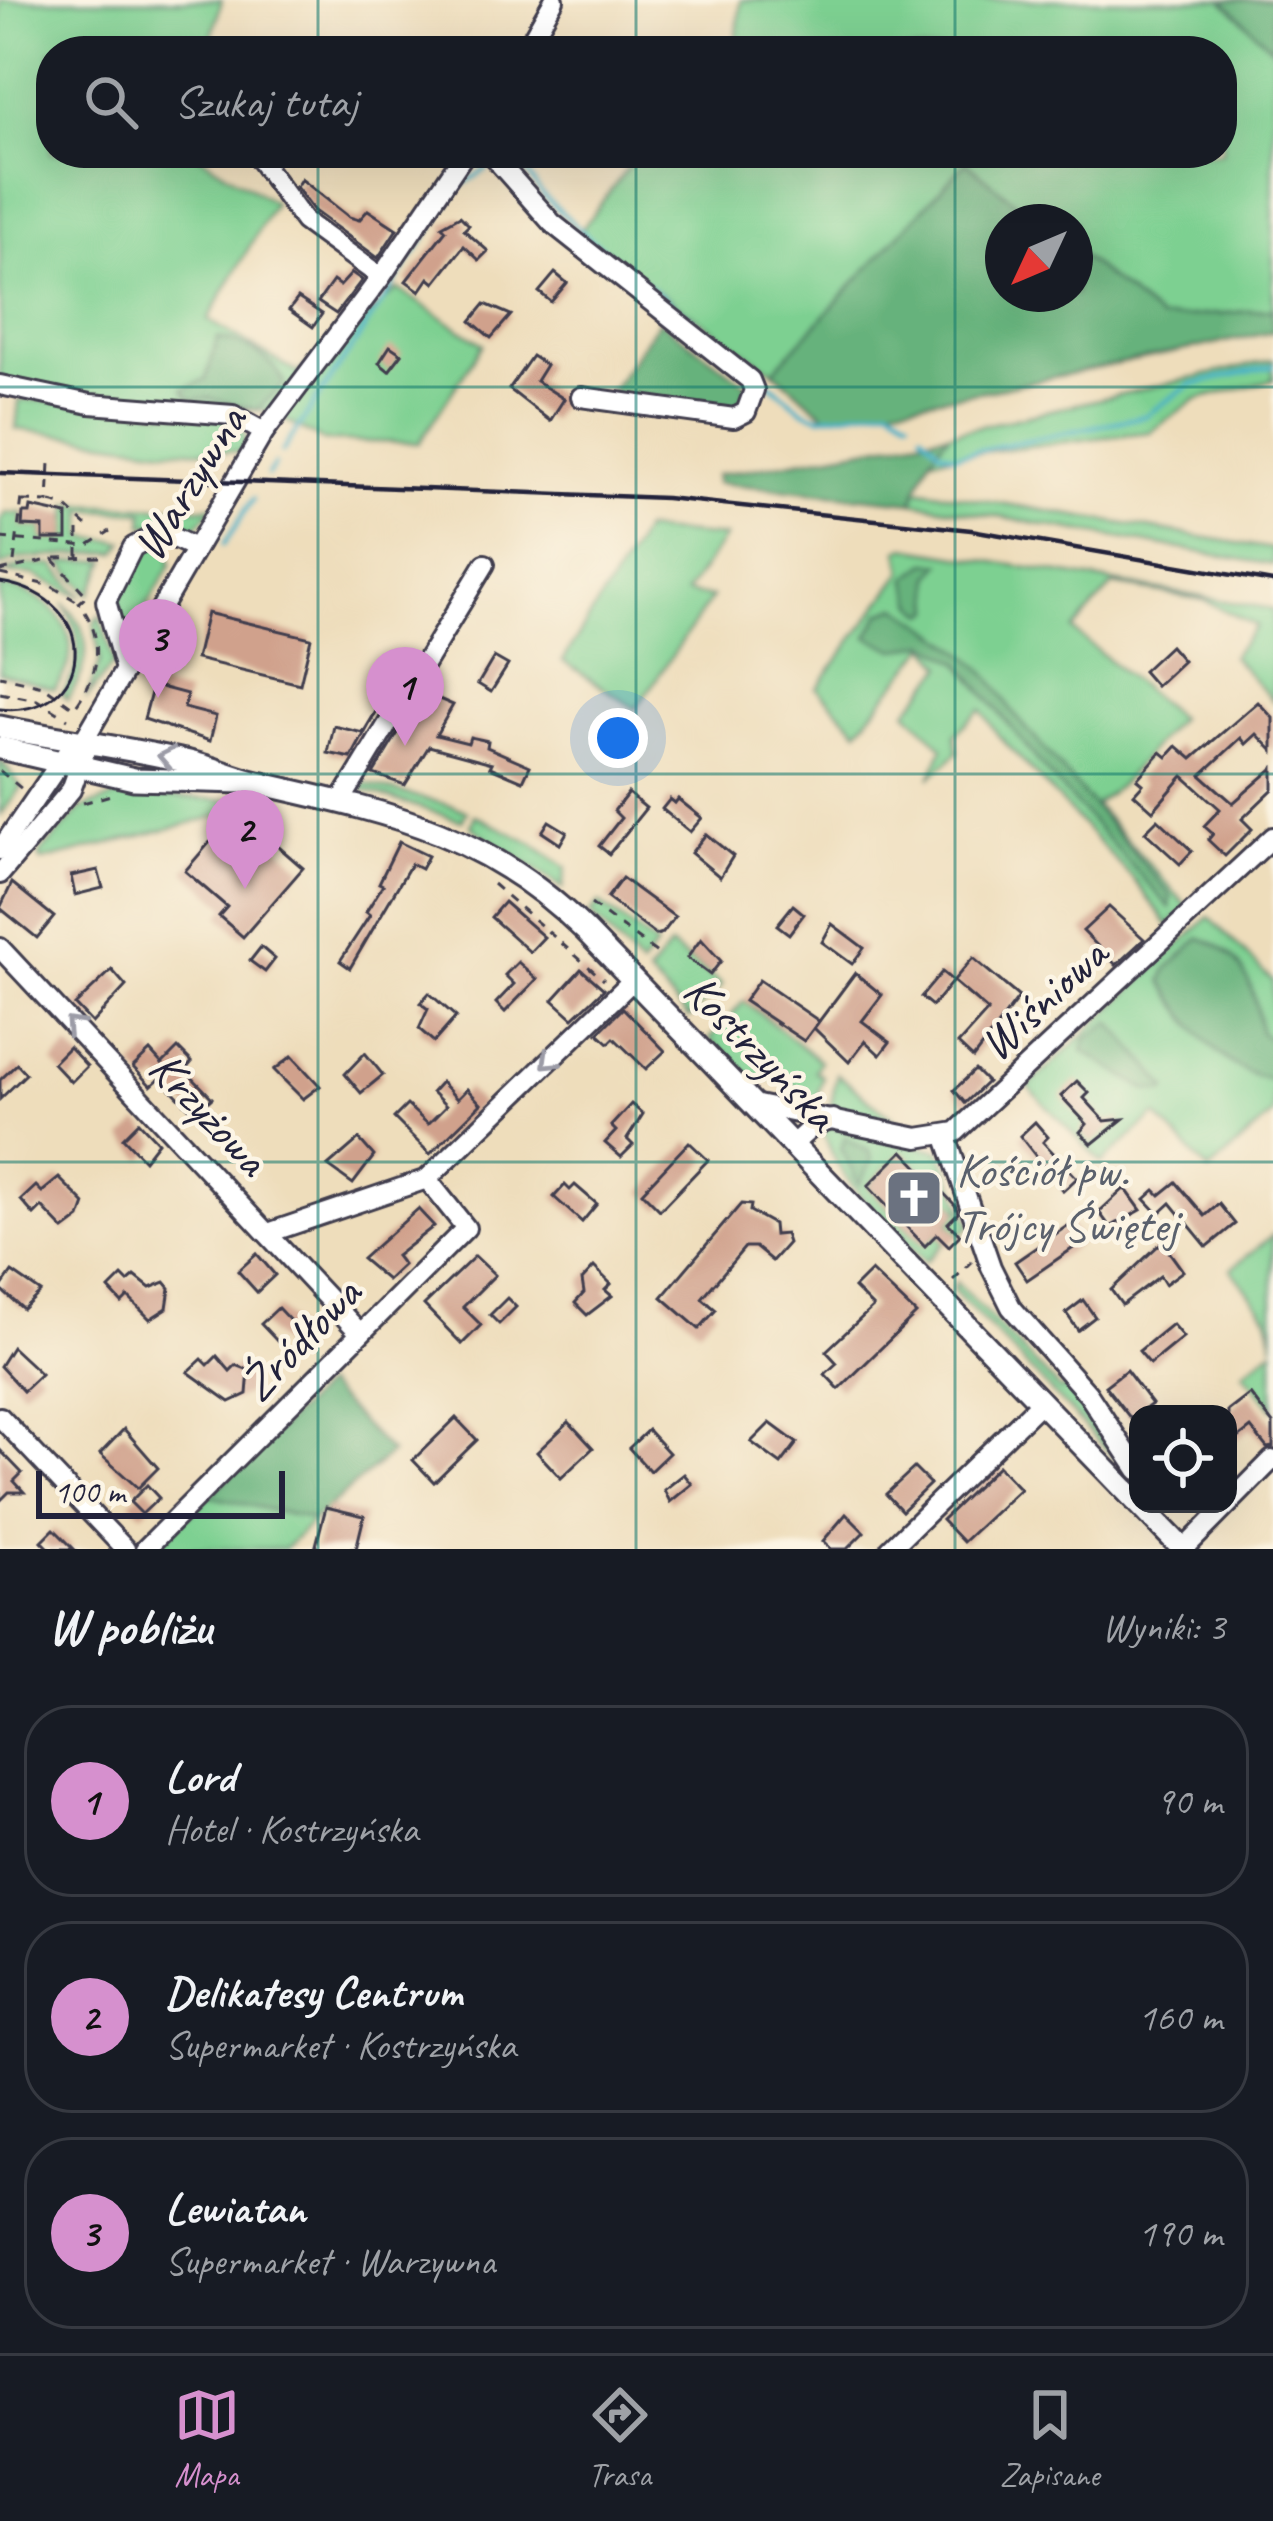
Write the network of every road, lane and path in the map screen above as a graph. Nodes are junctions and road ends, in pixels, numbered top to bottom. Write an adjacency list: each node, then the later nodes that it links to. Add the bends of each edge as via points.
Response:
1 (554, 0): 2 (street)
2 (534, 36)
3 (266, 168): 6 (street, via 304,220)
4 (455, 168): 6 (street, Warzywna)
5 (503, 168): 8 (street, via 552,223 754,389 746,412 734,418)
6 (381, 278): 9 (street, Warzywna)
7 (0, 385): 9 (street, via 90,404 232,415)
8 (581, 397)
9 (264, 432): 18 (street, Warzywna)
10 (50, 463): 11 (path)
11 (48, 502): 12 (path); 15 (path, via 22,500)
12 (78, 523): 13 (path); 17 (path)
13 (88, 528)
14 (110, 531): 17 (path)
15 (18, 537): 16 (path); 17 (path); 22 (path)
16 (0, 538)
17 (78, 547): 20 (path)
18 (193, 547): 26 (street, Warzywna); 26 (street, via 161,532 133,547 106,601)
19 (115, 556): 20 (path)
20 (78, 558): 21 (path)
21 (53, 559): 22 (path); 25 (path, via 87,596)
22 (14, 563): 24 (path)
23 (485, 564): 42 (street)
24 (0, 573): 25 (path)
25 (80, 603): 27 (path, via 98,656 74,708 43,686)
26 (124, 666): 30 (street, Warzywna)
27 (0, 676)
28 (0, 693): 30 (path, via 38,700)
29 (0, 727): 30 (main road, Kostrzyńska)
30 (81, 733): 32 (street); 33 (street); 36 (main road, Kostrzyńska, one-way to 30)
31 (0, 748): 32 (main road, Kostrzyńska)
32 (59, 764): 33 (main road, Kostrzyńska); 44 (street)
33 (82, 769): 36 (main road, Kostrzyńska, via 156,782); 45 (street)
34 (0, 771): 38 (path)
35 (117, 781): 39 (path)
36 (248, 781): 42 (main road, Kostrzyńska)
37 (104, 788): 39 (path)
38 (24, 790)
39 (115, 790): 40 (path); 41 (path)
40 (125, 790)
41 (73, 801)
42 (341, 801): 50 (main road, Kostrzyńska, via 443,831 511,868 557,903)
43 (1273, 837): 53 (street, Wiśniowa)
44 (0, 850)
45 (0, 874)
46 (482, 876): 50 (path)
47 (591, 904): 49 (path)
48 (0, 948): 56 (street, Krzyżowa, one-way to 48)
49 (657, 952)
50 (626, 987): 51 (main road, Kostrzyńska); 55 (street, Źródłowa, one-way to 55)
51 (753, 1104): 52 (street); 54 (main road, Kostrzyńska)
52 (834, 1119): 53 (street, via 919,1138); 54 (street)
53 (946, 1136): 57 (street)
54 (792, 1145): 60 (main road, Kostrzyńska)
55 (427, 1179): 56 (street, Źródłowa); 59 (street, Źródłowa, via 466,1228)
56 (268, 1233): 59 (street, Krzyżowa)
57 (985, 1250): 58 (path); 62 (street, via 1017,1316 1088,1394)
58 (946, 1287)
59 (359, 1332): 67 (street, Źródłowa)
60 (1041, 1402): 64 (main road, Kostrzyńska); 68 (street)
61 (0, 1417): 66 (street)
62 (1129, 1456)
63 (1272, 1460): 69 (street)
64 (1129, 1493)
65 (1149, 1513): 69 (main road, Kostrzyńska)
66 (125, 1549)
67 (145, 1549)
68 (890, 1549)
69 (1184, 1549)

